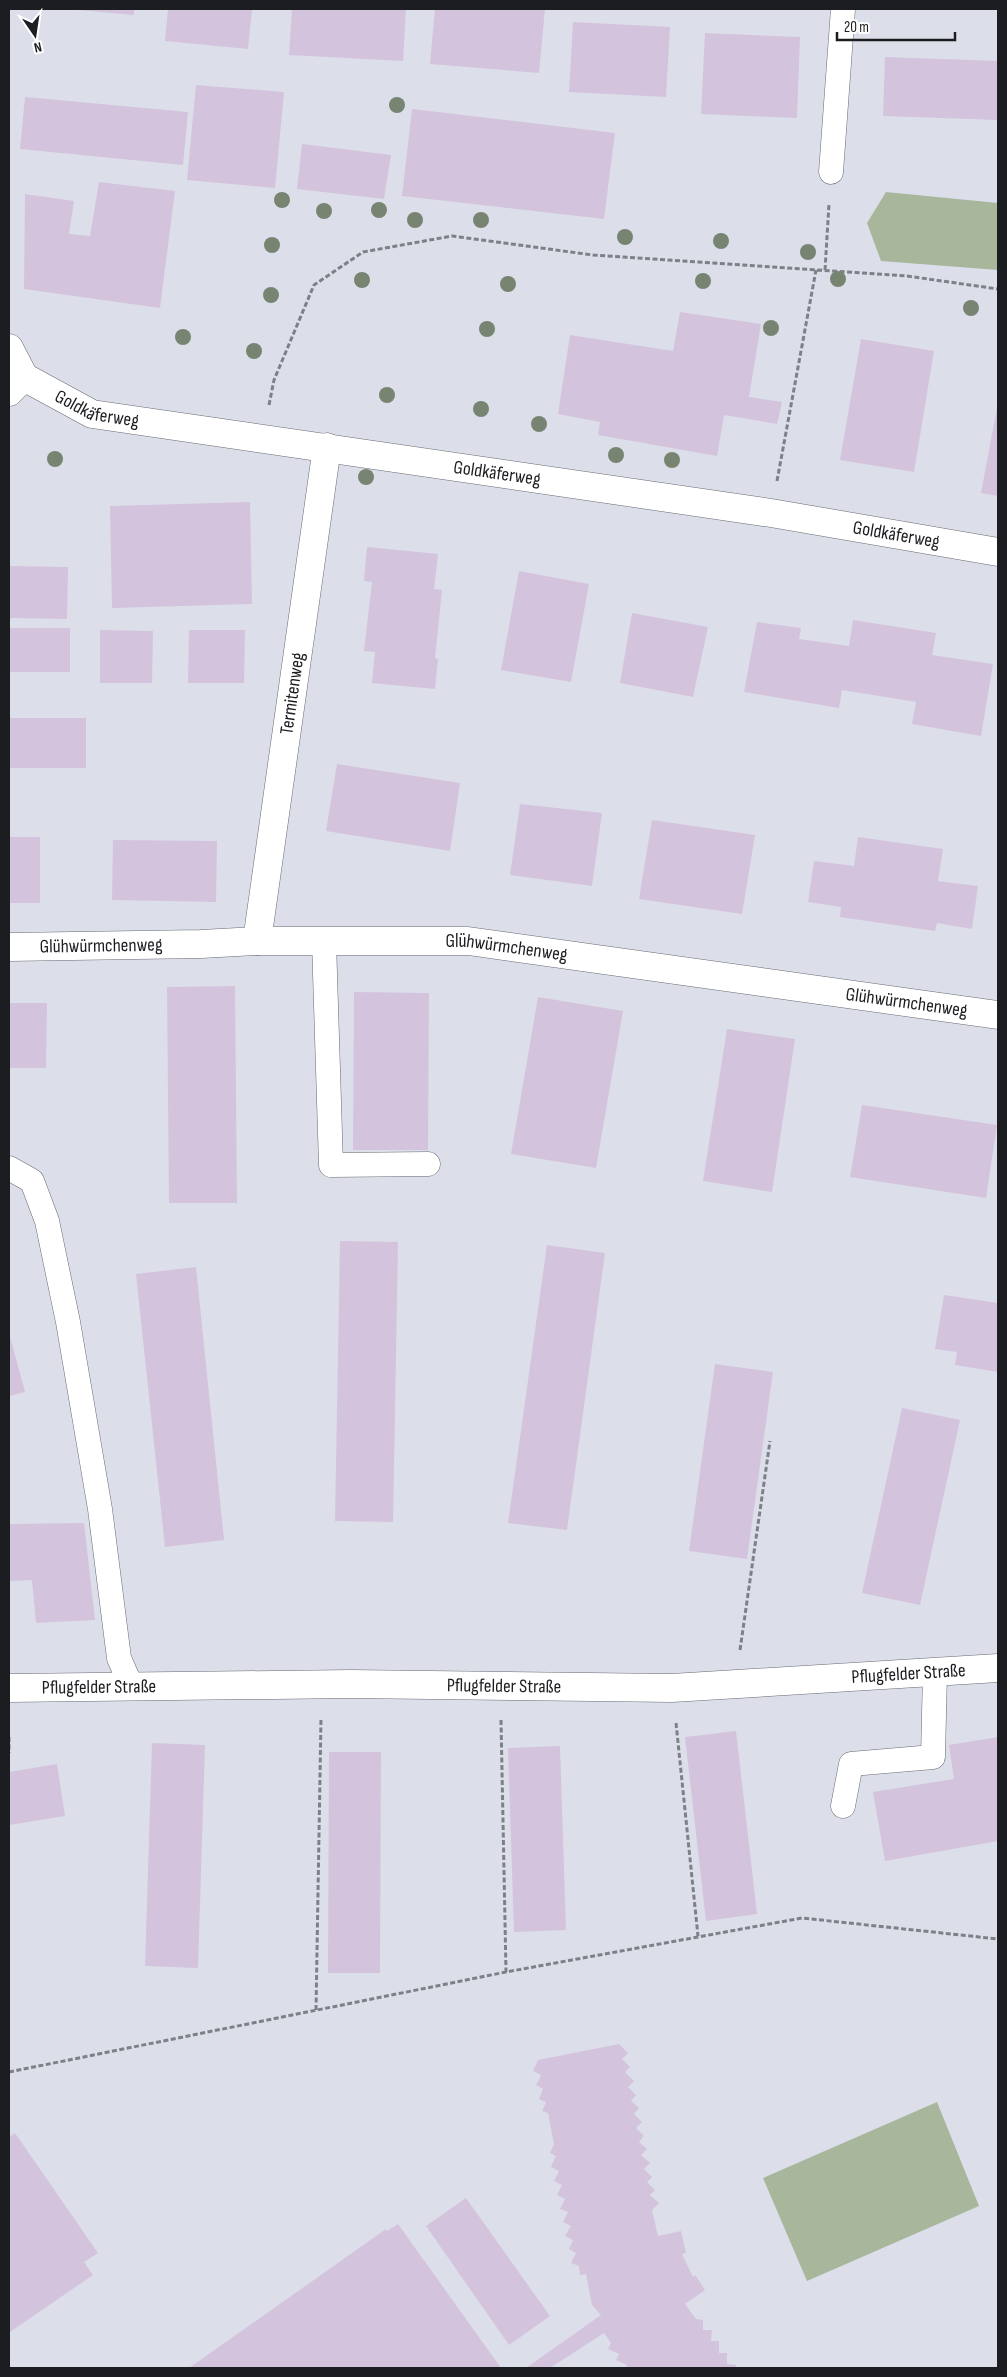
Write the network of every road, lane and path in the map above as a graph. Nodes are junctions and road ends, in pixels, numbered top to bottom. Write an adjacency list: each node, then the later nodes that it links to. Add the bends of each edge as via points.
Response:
1 (843, 9): 2 (lane)
2 (831, 172): 4 (path)
3 (816, 270): 4 (path); 8 (path, via 593,255 452,236 363,252 314,285 274,380); 10 (path)
4 (825, 270): 5 (path, via 906,276)
5 (998, 289)
6 (9, 348): 7 (street)
7 (17, 384): 8 (street, Goldkäferweg, via 92,414)
8 (260, 438): 9 (street, Goldkäferweg)
9 (327, 447): 10 (street, Goldkäferweg); 12 (street, Termitenweg)
10 (771, 513): 11 (street, Goldkäferweg)
11 (998, 552)
12 (257, 941): 13 (street, Glühwürmchenweg); 14 (street, Glühwürmchenweg)
13 (324, 941): 15 (street, Glühwürmchenweg, via 468,941); 16 (lane, via 331,1165)
14 (9, 947)
15 (998, 1015)
16 (428, 1164)
17 (9, 1168): 22 (lane, via 32,1181 47,1221 98,1500 119,1658)
18 (770, 1441): 21 (path)
19 (998, 1668): 20 (street, Pflugfelder Straße)
20 (934, 1672): 21 (street, Pflugfelder Straße); 29 (lane, via 933,1758 851,1764)
21 (738, 1683): 24 (street, Pflugfelder Straße)
22 (131, 1686): 23 (street, Pflugfelder Straße); 24 (street, Pflugfelder Straße, via 351,1684)
23 (9, 1688)
24 (672, 1688): 30 (path)
25 (322, 1711): 33 (path)
26 (501, 1715): 32 (path)
27 (9, 1737): 28 (path)
28 (9, 1753)
29 (844, 1806)
30 (698, 1936): 31 (path, via 802,1918); 32 (path)
31 (998, 1939)
32 (506, 1972): 33 (path)
33 (316, 2010): 34 (path)
34 (9, 2072)

